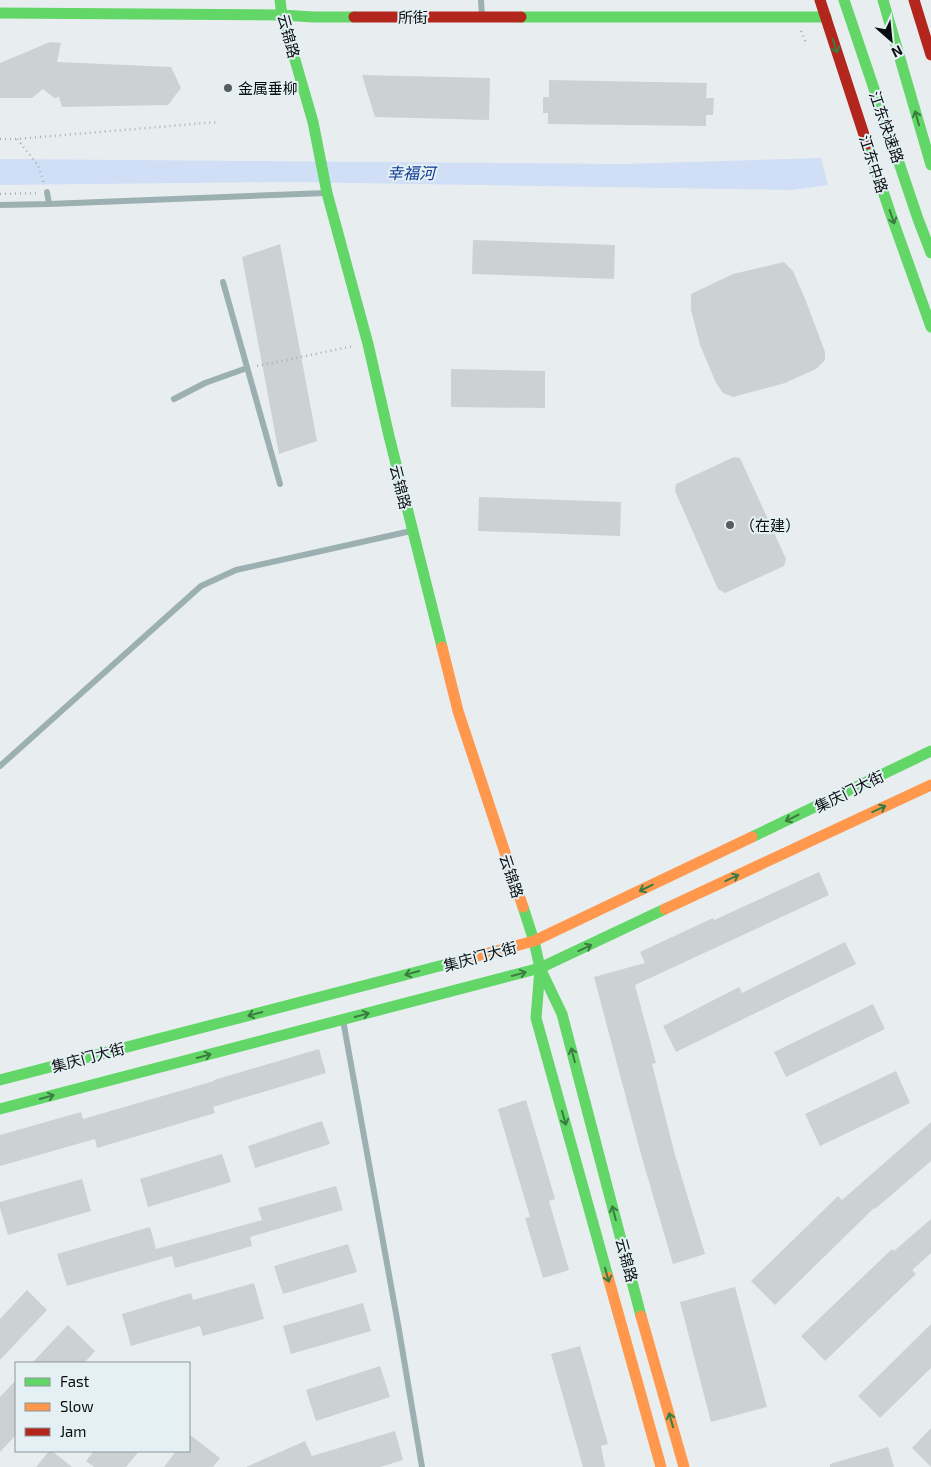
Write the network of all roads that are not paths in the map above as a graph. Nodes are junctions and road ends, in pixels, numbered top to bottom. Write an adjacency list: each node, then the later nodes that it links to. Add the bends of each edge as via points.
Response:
1 (280, 0): 8 (main road, 云锦路)
2 (481, 0): 9 (lane)
3 (820, 0): 10 (main road, 江东中路)
4 (844, 0): 17 (main road, 江东快速路, bridge)
5 (883, 0): 12 (main road, 江东快速路, one-way to 5, bridge)
6 (914, 0): 11 (main road)
7 (0, 13): 8 (main road, 所街)
8 (282, 15): 9 (main road, 所街); 14 (main road, 云锦路, via 313,122)
9 (482, 17): 10 (main road, 所街)
10 (826, 17): 19 (main road, 江东中路, one-way to 19)
11 (931, 55)
12 (931, 165)
13 (47, 192): 15 (lane)
14 (327, 193): 15 (lane); 23 (main road, 云锦路, via 368,344)
15 (49, 204): 16 (lane)
16 (0, 205)
17 (931, 253)
18 (223, 282): 20 (lane)
19 (931, 326)
20 (247, 368): 21 (lane, via 205,383); 22 (lane)
21 (174, 399)
22 (280, 484)
23 (412, 530): 25 (lane, via 236,570 201,586); 27 (main road, 云锦路, via 458,711)
24 (931, 752): 27 (main road, 集庆门大街, one-way to 27)
25 (0, 766)
26 (931, 784): 28 (main road, 集庆门大街, one-way to 26)
27 (534, 942): 28 (main road, 云锦路); 30 (main road, 集庆门大街, one-way to 30)
28 (540, 968): 29 (main road, 集庆门大街, one-way to 28); 33 (main road, 云锦路, one-way to 33, via 536,1018); 34 (main road, 云锦路, one-way to 28, via 562,1014)
29 (343, 1020): 31 (main road, 集庆门大街, one-way to 29); 32 (lane)
30 (0, 1080)
31 (0, 1109)
32 (422, 1467)
33 (661, 1467)
34 (684, 1467)

